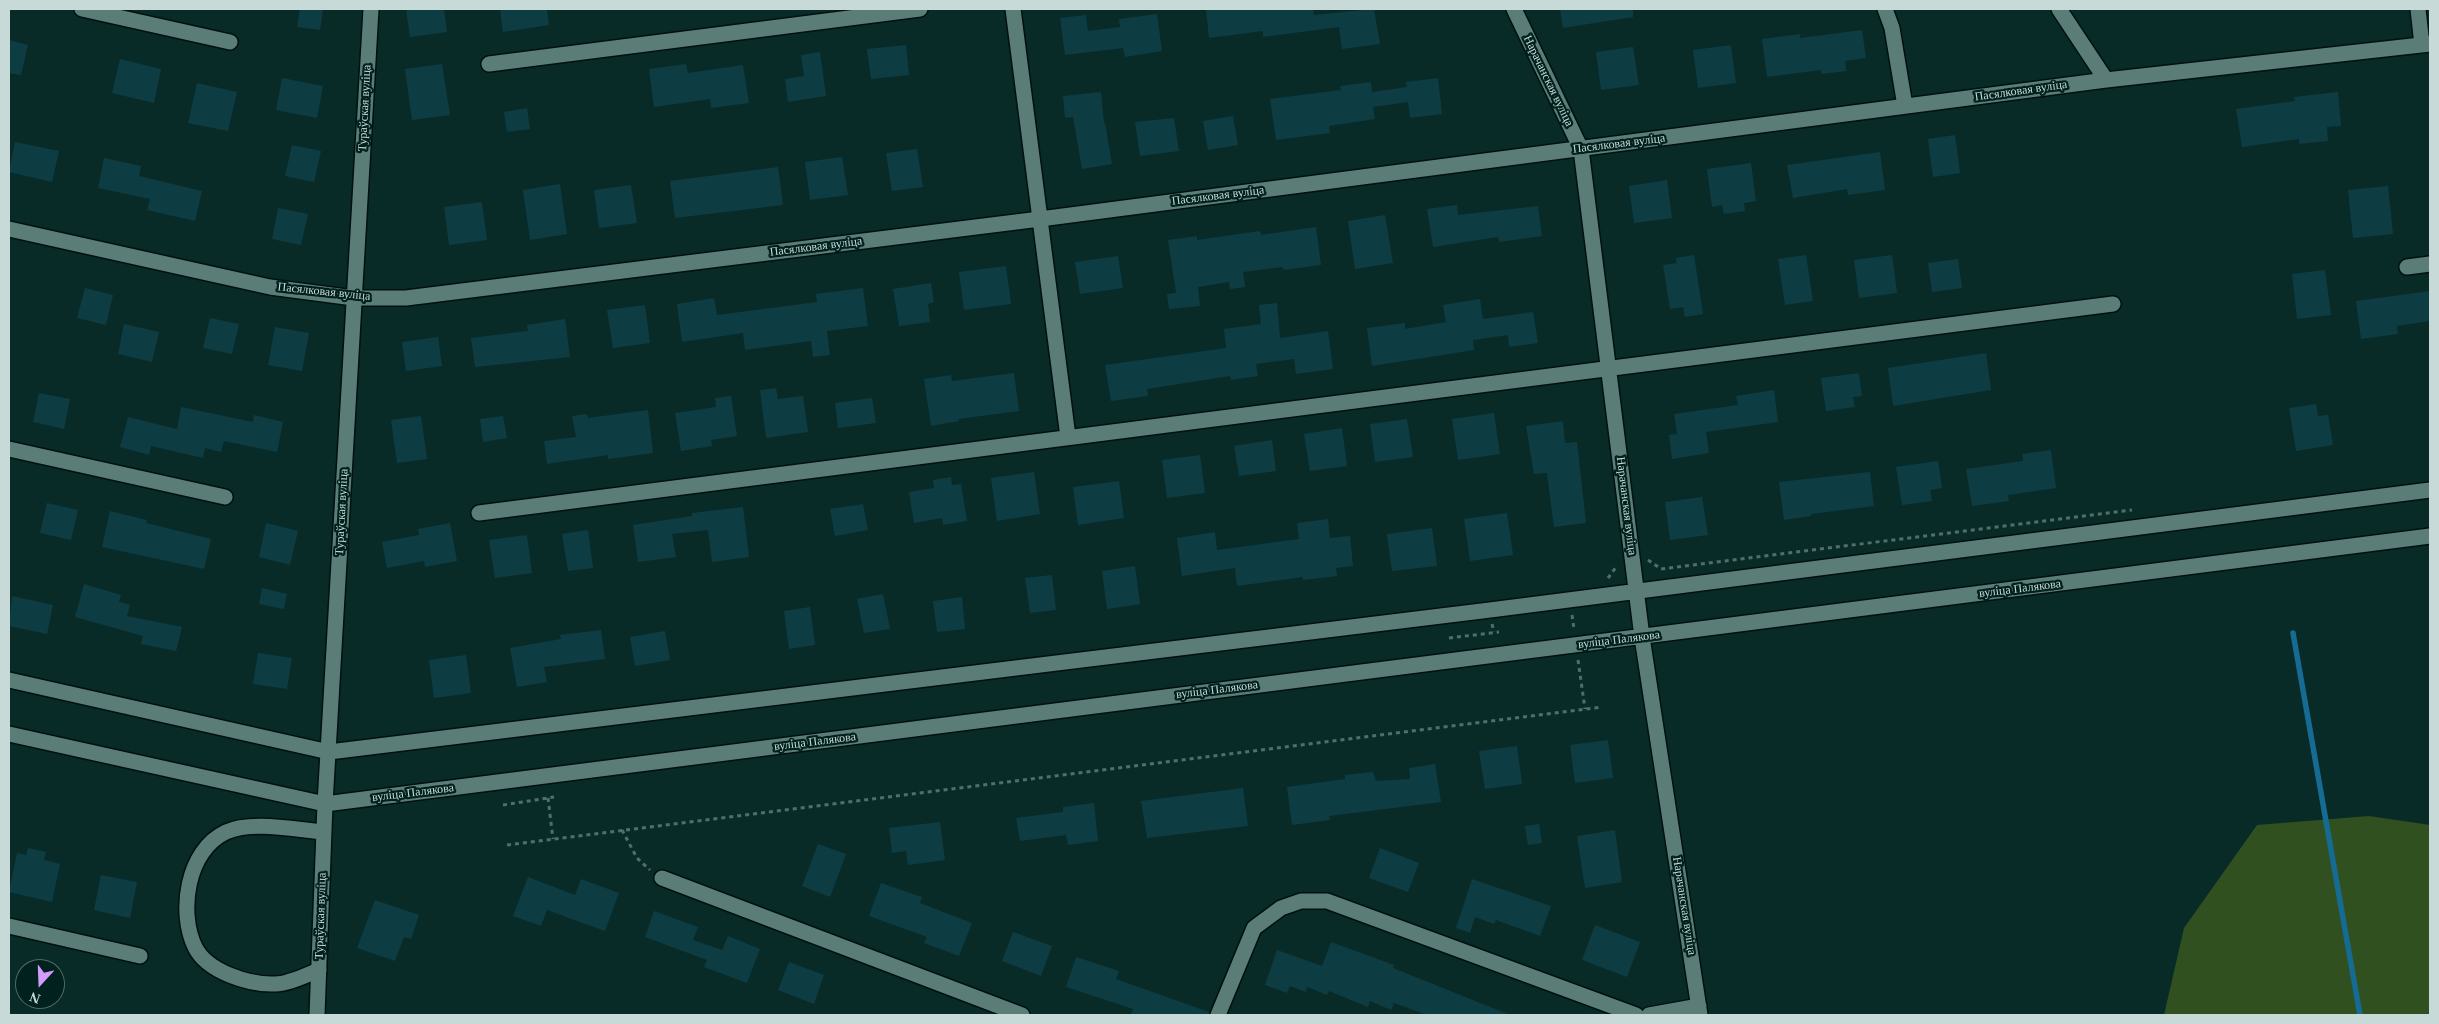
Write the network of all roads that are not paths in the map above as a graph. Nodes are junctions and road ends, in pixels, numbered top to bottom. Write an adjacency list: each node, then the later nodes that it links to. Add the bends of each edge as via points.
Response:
1 (82, 9): 9 (street)
2 (371, 9): 19 (street, Тураўская вуліца)
3 (920, 9): 11 (street)
4 (1013, 9): 15 (street)
5 (1514, 9): 14 (street, Нарачанская вуліца)
6 (1885, 9): 13 (street, via 1892,28)
7 (2059, 9): 12 (street)
8 (2418, 9): 10 (street)
9 (230, 42)
10 (2426, 44): 12 (street, Пасялковая вуліца)
11 (489, 64)
12 (2106, 80): 13 (street, Пасялковая вуліца)
13 (1905, 106): 14 (street, Пасялковая вуліца)
14 (1581, 149): 15 (street, Пасялковая вуліца); 21 (street, Нарачанская вуліца)
15 (1040, 219): 19 (street, Пасялковая вуліца, via 406,298); 22 (street)
16 (9, 229): 19 (street, Пасялковая вуліца, via 270,286)
17 (2430, 264): 18 (street)
18 (2407, 267)
19 (354, 298): 32 (street, Тураўская вуліца)
20 (2113, 304): 21 (street)
21 (1609, 368): 22 (street); 28 (street, Нарачанская вуліца)
22 (1068, 437): 26 (street)
23 (9, 449): 25 (street)
24 (2430, 490): 28 (street)
25 (225, 498)
26 (479, 512)
27 (2430, 536): 29 (street, вуліца Палякова)
28 (1636, 590): 29 (street, Нарачанская вуліца); 32 (street)
29 (1642, 637): 33 (street, вуліца Палякова); 39 (street, Нарачанская вуліца)
30 (9, 680): 32 (street)
31 (9, 734): 33 (street, вуліца Палякова)
32 (329, 752): 33 (street, Тураўская вуліца)
33 (326, 804): 34 (street, Тураўская вуліца)
34 (324, 832): 38 (street, Тураўская вуліца); 38 (street, via 254,826 226,832 205,847 190,882 187,917 196,948 216,969 244,980 276,984)
35 (662, 878): 41 (street)
36 (9, 926): 37 (street)
37 (140, 956)
38 (319, 970): 40 (street, Тураўская вуліца)
39 (1699, 1011): 44 (street)
40 (317, 1015)
41 (1022, 1015)
42 (1218, 1015): 43 (street, via 1254,928 1281,908 1300,902 1327,901)
43 (1636, 1015)
44 (1649, 1015)

